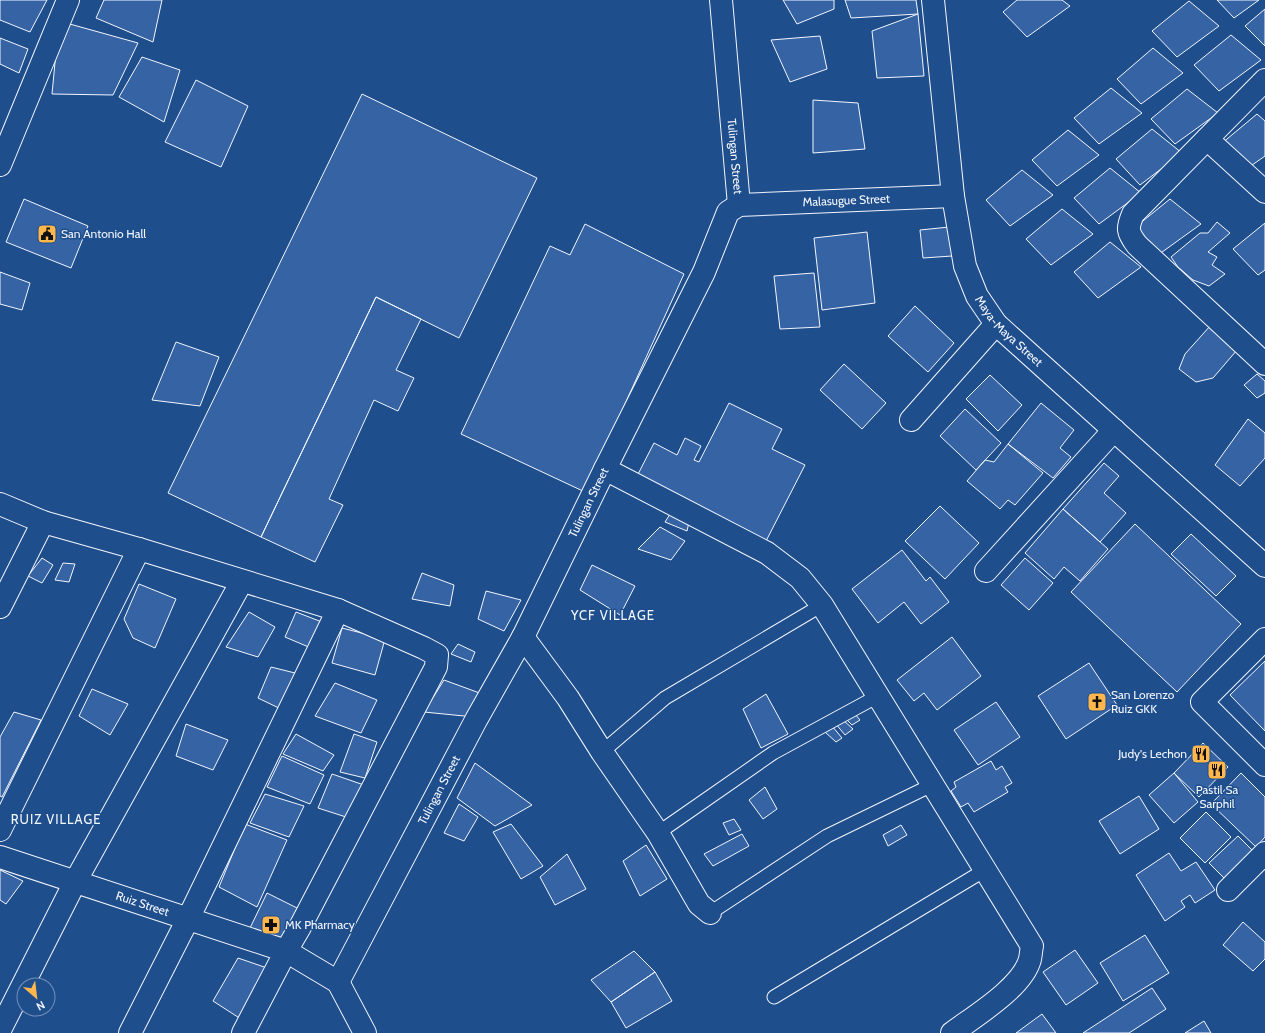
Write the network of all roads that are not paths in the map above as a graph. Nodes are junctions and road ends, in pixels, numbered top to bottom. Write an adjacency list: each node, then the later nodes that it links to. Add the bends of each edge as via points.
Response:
1 (68, 0): 6 (street)
2 (721, 0): 9 (street, Tulingan Street)
3 (933, 0): 8 (street, Maya-Maya Street)
4 (1265, 80): 5 (street)
5 (1207, 139): 7 (street); 11 (street, via 1133,214 1128,225 1130,236)
6 (0, 165)
7 (1265, 192)
8 (953, 196): 9 (street, Malasugue Street); 10 (street, Maya-Maya Street, via 965,266 977,296)
9 (739, 205): 14 (street, Tulingan Street, via 728,212 704,272)
10 (996, 324): 12 (street); 13 (street, Maya-Maya Street)
11 (1265, 364)
12 (911, 420)
13 (1114, 430): 18 (street, Maya-Maya Street); 19 (street)
14 (605, 469): 21 (street, via 767,553 800,578); 24 (street, Tulingan Street)
15 (0, 504): 16 (street)
16 (43, 522): 17 (street); 22 (street)
17 (139, 549): 20 (street); 30 (street)
18 (1265, 566)
19 (986, 571)
20 (242, 581): 23 (street); 35 (street)
21 (822, 605): 26 (street); 27 (lane, via 665,698)
22 (0, 607)
23 (338, 610): 38 (street); 39 (street, via 437,655 436,667)
24 (523, 637): 27 (street, via 568,698); 40 (street, Tulingan Street, via 476,720)
25 (1265, 639): 28 (street, via 1202,702)
26 (878, 696): 29 (street); 31 (lane, via 773,753)
27 (602, 752): 31 (street)
28 (1265, 766)
29 (932, 785): 34 (street); 37 (lane, via 827,836)
30 (0, 830)
31 (658, 833): 37 (street, via 699,904)
32 (1265, 853): 36 (street)
33 (0, 857): 35 (street, Ruiz Street)
34 (985, 870): 41 (lane); 46 (street, via 1032,946 1030,960 1021,977 1008,990)
35 (75, 882): 38 (street, Ruiz Street); 42 (street)
36 (1228, 890)
37 (710, 913)
38 (188, 918): 39 (street, Ruiz Street); 43 (street)
39 (286, 950): 40 (street, Ruiz Street); 44 (street)
40 (338, 982): 45 (street)
41 (774, 997)
42 (0, 1030)
43 (130, 1033)
44 (243, 1033)
45 (365, 1033)
46 (952, 1033)

